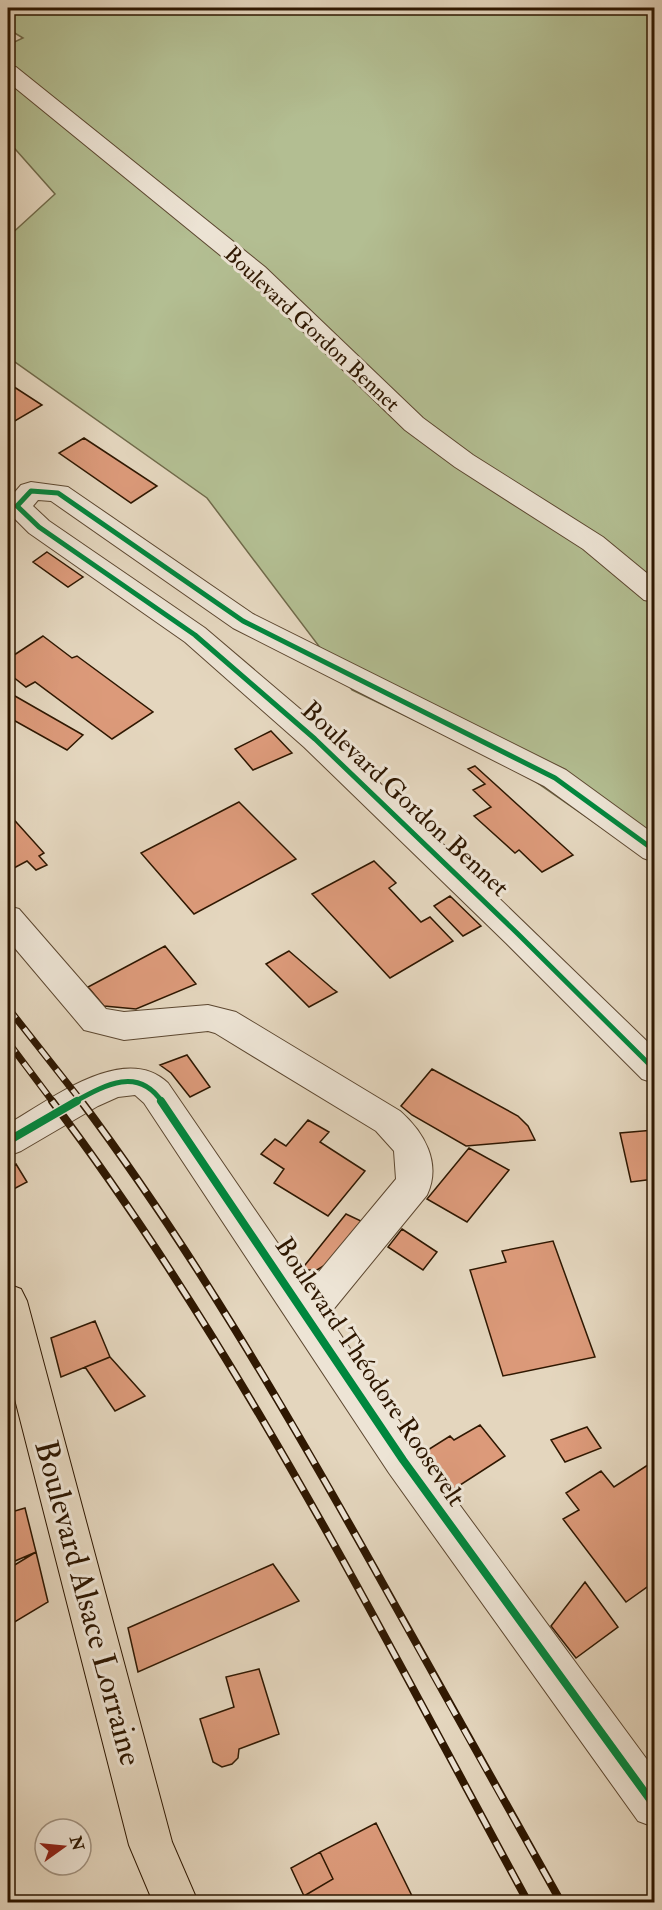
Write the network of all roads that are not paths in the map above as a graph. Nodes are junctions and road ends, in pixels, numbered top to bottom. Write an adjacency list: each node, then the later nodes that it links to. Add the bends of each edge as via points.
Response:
1 (8, 72): 2 (street, Boulevard Gordon Bennet, via 256,272 414,424 464,461 593,543)
2 (654, 592)
3 (654, 849): 5 (street, Boulevard Gordon Bennet, via 555,778 243,621 58,493 31,491 16,506 39,527 195,635 315,739)
4 (8, 918): 8 (street, via 96,1020 124,1026 208,1018 224,1022 388,1120 407,1138 415,1164 414,1184)
5 (654, 1069)
6 (8, 1141): 8 (street, Boulevard Théodore Roosevelt, via 108,1085 135,1081 147,1084)
7 (8, 1301): 10 (main road, Boulevard Alsace Lorraine, via 152,1845)
8 (306, 1315): 9 (street, Boulevard Théodore Roosevelt, via 403,1460)
9 (654, 1805)
10 (176, 1902)

